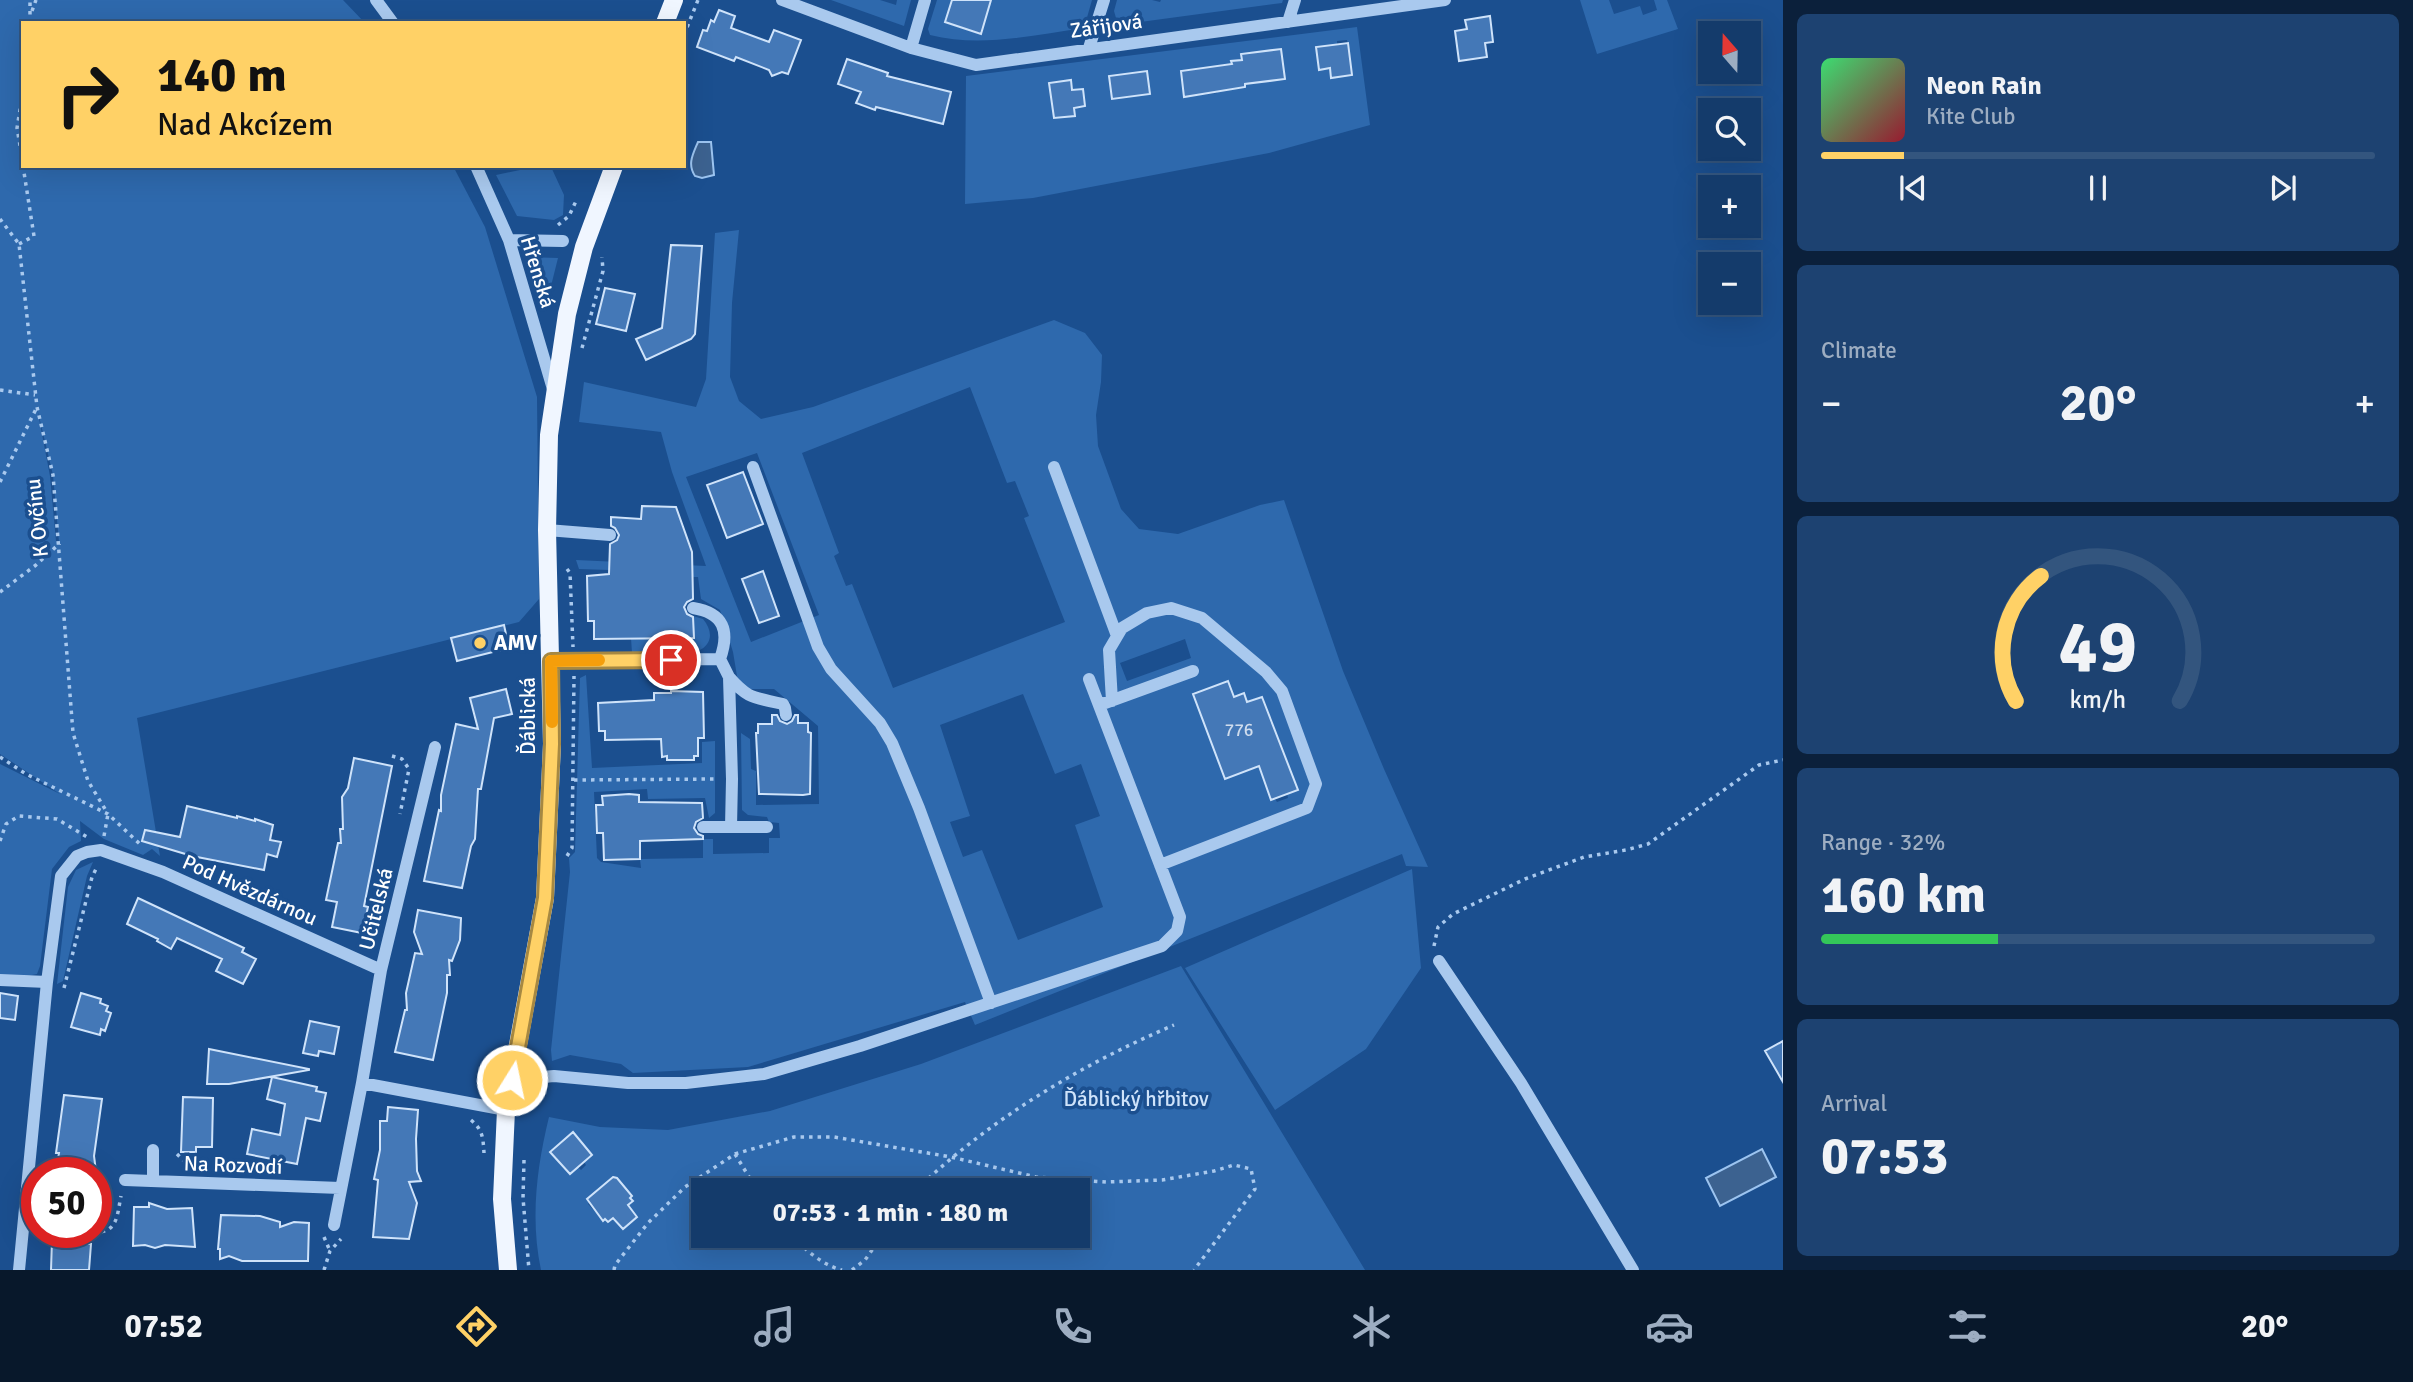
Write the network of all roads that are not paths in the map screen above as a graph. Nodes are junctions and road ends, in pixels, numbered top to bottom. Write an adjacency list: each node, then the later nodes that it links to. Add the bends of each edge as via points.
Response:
1 (376, 0): 8 (street)
2 (674, 0): 9 (main road)
3 (782, 0): 11 (street, Zářijová)
4 (925, 0): 11 (street)
5 (1104, 0): 12 (street)
6 (1295, 0): 10 (street)
7 (1445, 0): 10 (street, Zářijová)
8 (392, 21)
9 (666, 21)
10 (1288, 22): 12 (street, Zářijová)
11 (911, 48): 12 (street, Zářijová, via 976,65)
12 (1089, 48)
13 (477, 168): 15 (street, Hřenská)
14 (613, 168): 17 (main road, Ďáblická, via 580,260)
15 (509, 240): 16 (street); 17 (street, Hřenská)
16 (563, 241)
17 (554, 393): 20 (main road, Ďáblická)
18 (753, 467): 40 (street, via 818,647 892,743)
19 (1054, 467): 23 (street)
20 (547, 530): 21 (street); 25 (main road, Ďáblická)
21 (610, 535)
22 (693, 608): 24 (street, via 719,618 724,633)
23 (1117, 636): 29 (street, via 1109,650); 35 (street, via 1147,613 1171,608 1202,618 1282,691 1316,783 1307,808)
24 (720, 659): 25 (street); 27 (street)
25 (551, 661): 41 (main road, Ďáblická, via 545,898)
26 (1193, 671): 29 (street)
27 (729, 677): 30 (street, via 754,699 783,704); 33 (street)
28 (1089, 678): 29 (street)
29 (1105, 703): 35 (street)
30 (786, 715)
31 (435, 747): 37 (street, Učitelská)
32 (703, 827): 33 (street)
33 (731, 827): 34 (street)
34 (767, 827)
35 (1160, 865): 40 (street, via 1180,917 1177,931 1161,946)
36 (1439, 961): 51 (street, via 1521,1083)
37 (381, 970): 39 (street, Pod Hvězdárnou, via 163,872 101,850 77,856 61,876); 42 (street, Učitelská)
38 (0, 980): 39 (street)
39 (47, 982): 49 (street)
40 (991, 1003): 41 (street, via 764,1074 686,1083 554,1076)
41 (512, 1080): 43 (main road, Ďáblická)
42 (362, 1083): 43 (street); 47 (street, Učitelská)
43 (506, 1110): 50 (main road, Ďáblická, via 502,1199)
44 (153, 1150): 46 (street)
45 (125, 1180): 46 (street, Na Rozvodí)
46 (153, 1181): 47 (street, Na Rozvodí)
47 (340, 1188): 48 (street, Učitelská)
48 (340, 1226)
49 (19, 1270)
50 (508, 1270)
51 (1633, 1270)

